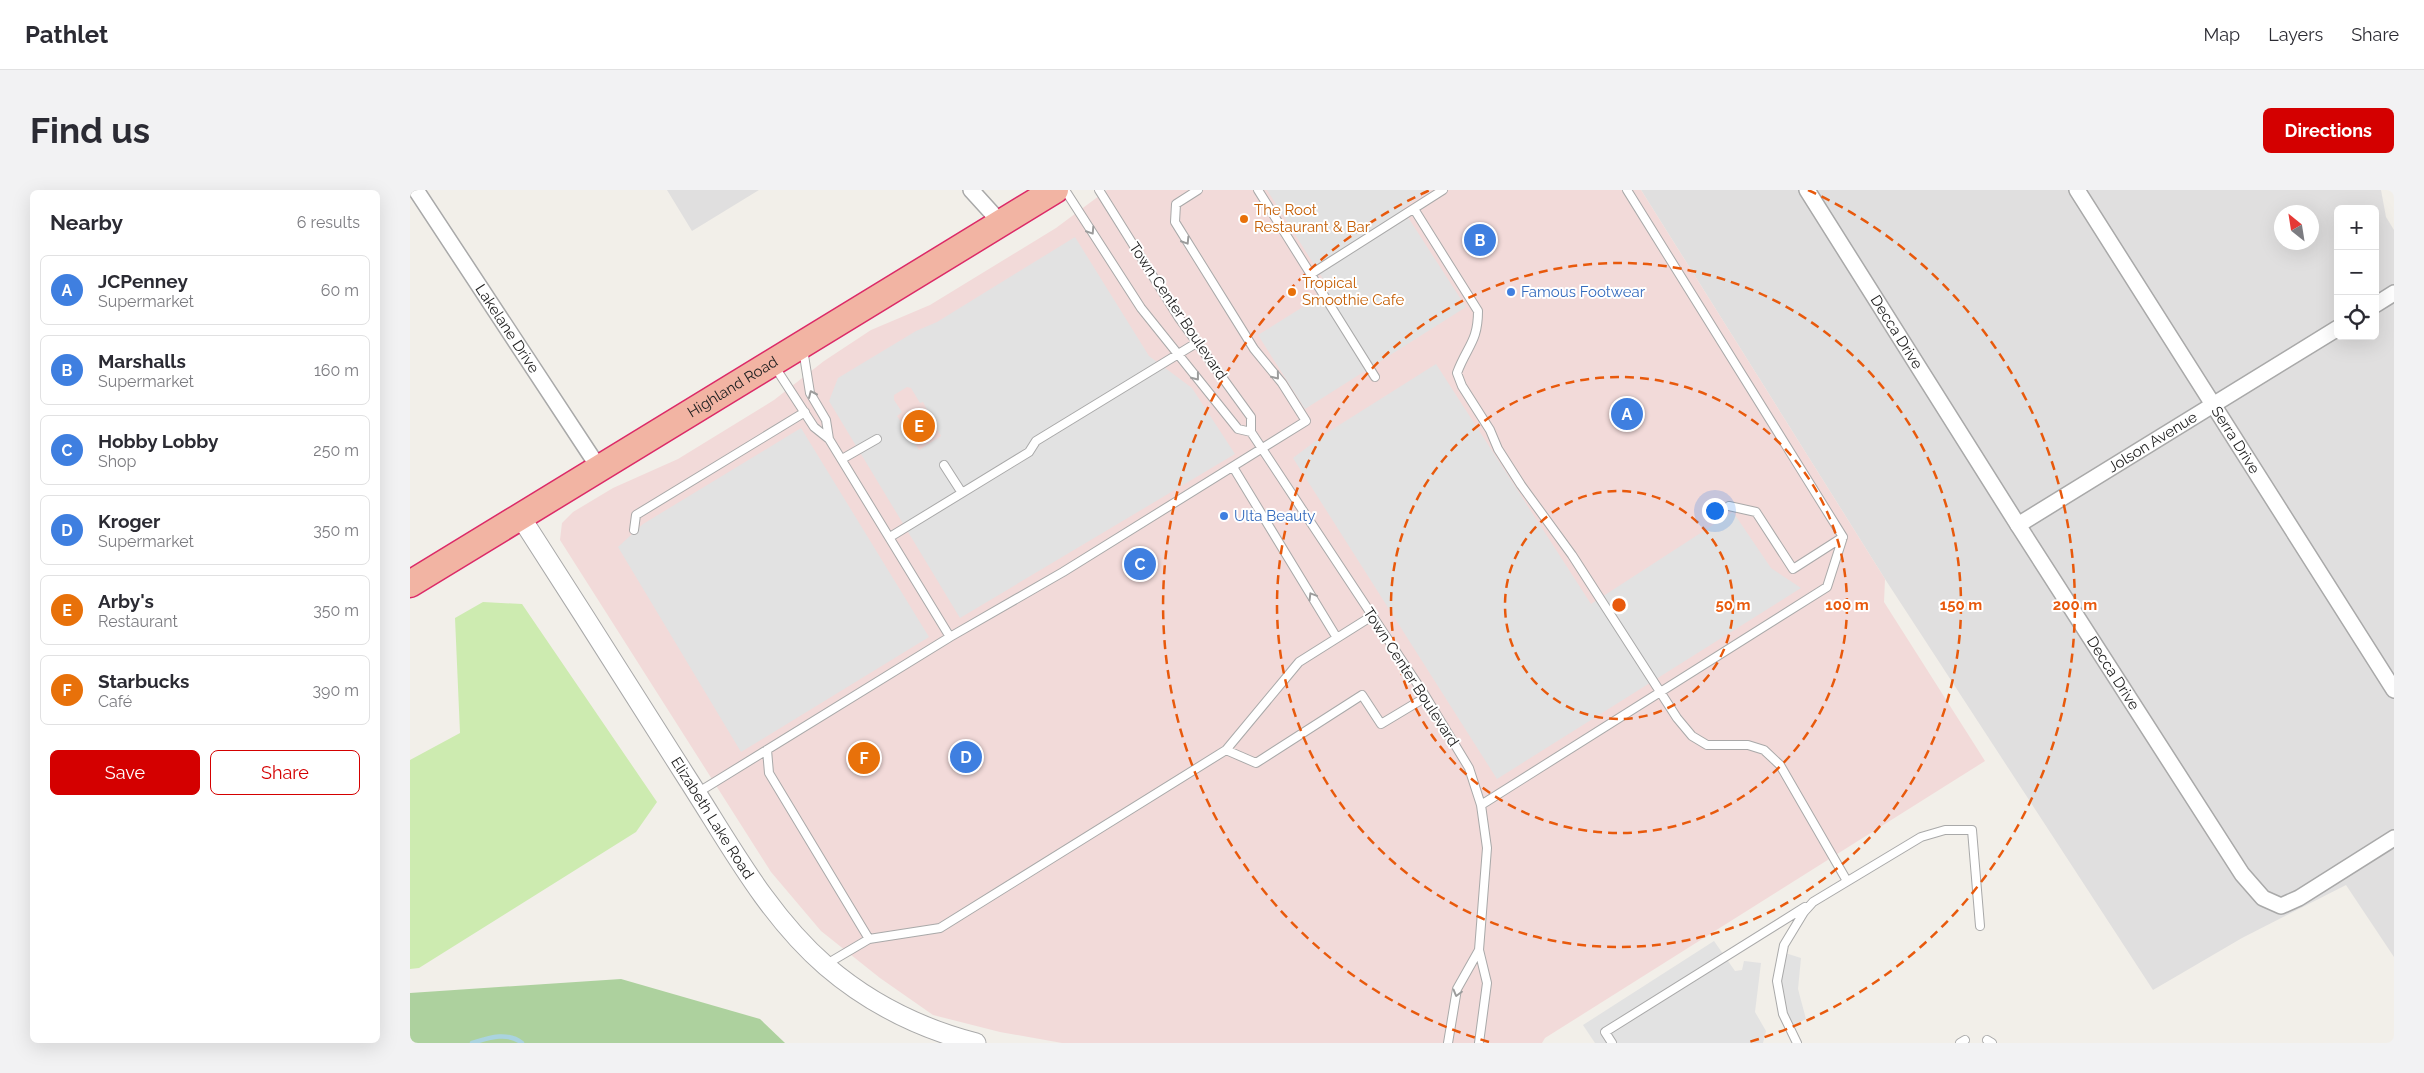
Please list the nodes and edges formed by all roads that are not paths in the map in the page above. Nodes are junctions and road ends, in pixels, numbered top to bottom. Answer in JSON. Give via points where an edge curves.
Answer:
{"nodes":[{"id":1,"x":416,"y":190,"type":"edge"},
{"id":2,"x":971,"y":190,"type":"edge"},
{"id":3,"x":1055,"y":190,"type":"edge"},
{"id":4,"x":1065,"y":190,"type":"edge"},
{"id":5,"x":1099,"y":190,"type":"edge"},
{"id":6,"x":1198,"y":190,"type":"edge"},
{"id":7,"x":1258,"y":190,"type":"edge"},
{"id":8,"x":1443,"y":190,"type":"edge"},
{"id":9,"x":1627,"y":190,"type":"edge"},
{"id":10,"x":1807,"y":190,"type":"edge"},
{"id":11,"x":2077,"y":190,"type":"edge"},
{"id":12,"x":1414,"y":209,"type":"junction"},
{"id":13,"x":1001,"y":223,"type":"junction"},
{"id":14,"x":1311,"y":274,"type":"junction"},
{"id":15,"x":2394,"y":293,"type":"edge"},
{"id":16,"x":2379,"y":302,"type":"edge"},
{"id":17,"x":2334,"y":330,"type":"edge"},
{"id":18,"x":1198,"y":342,"type":"junction"},
{"id":19,"x":803,"y":344,"type":"junction"},
{"id":20,"x":1178,"y":354,"type":"junction"},
{"id":21,"x":772,"y":362,"type":"junction"},
{"id":22,"x":1376,"y":377,"type":"dead end"},
{"id":23,"x":2213,"y":404,"type":"junction"},
{"id":24,"x":805,"y":412,"type":"junction"},
{"id":25,"x":1251,"y":432,"type":"junction"},
{"id":26,"x":829,"y":439,"type":"junction"},
{"id":27,"x":877,"y":439,"type":"dead end"},
{"id":28,"x":1264,"y":449,"type":"junction"},
{"id":29,"x":842,"y":459,"type":"junction"},
{"id":30,"x":944,"y":465,"type":"dead end"},
{"id":31,"x":1233,"y":467,"type":"junction"},
{"id":32,"x":599,"y":468,"type":"junction"},
{"id":33,"x":962,"y":493,"type":"junction"},
{"id":34,"x":1729,"y":506,"type":"dead end"},
{"id":35,"x":520,"y":516,"type":"junction"},
{"id":36,"x":2018,"y":524,"type":"junction"},
{"id":37,"x":634,"y":530,"type":"dead end"},
{"id":38,"x":1843,"y":537,"type":"junction"},
{"id":39,"x":890,"y":538,"type":"junction"},
{"id":40,"x":410,"y":584,"type":"edge"},
{"id":41,"x":1372,"y":616,"type":"junction"},
{"id":42,"x":950,"y":637,"type":"junction"},
{"id":43,"x":1337,"y":638,"type":"junction"},
{"id":44,"x":2394,"y":690,"type":"edge"},
{"id":45,"x":1659,"y":693,"type":"junction"},
{"id":46,"x":1426,"y":697,"type":"junction"},
{"id":47,"x":767,"y":750,"type":"junction"},
{"id":48,"x":1226,"y":750,"type":"junction"},
{"id":49,"x":697,"y":793,"type":"junction"},
{"id":50,"x":1481,"y":805,"type":"junction"},
{"id":51,"x":2394,"y":838,"type":"edge"},
{"id":52,"x":1847,"y":881,"type":"junction"},
{"id":53,"x":1814,"y":902,"type":"junction"},
{"id":54,"x":1980,"y":926,"type":"dead end"},
{"id":55,"x":869,"y":939,"type":"junction"},
{"id":56,"x":1479,"y":950,"type":"junction"},
{"id":57,"x":825,"y":965,"type":"junction"},
{"id":58,"x":976,"y":1043,"type":"edge"},
{"id":59,"x":1448,"y":1043,"type":"edge"},
{"id":60,"x":1479,"y":1043,"type":"edge"},
{"id":61,"x":1612,"y":1043,"type":"edge"},
{"id":62,"x":1797,"y":1043,"type":"edge"}],
"edges":[{"from":1,"to":32,"type":"street","name":"Lakelane Drive"},
{"from":2,"to":13,"type":"street"},
{"from":3,"to":13,"type":"highway","name":"Highland Road"},
{"from":4,"to":20,"type":"lane","name":"Town Center Boulevard","one_way":true,"via":[[1141,308]]},
{"from":5,"to":18,"type":"lane","name":"Town Center Boulevard","via":[[1179,318]]},
{"from":6,"to":28,"type":"lane","one_way":true,"via":[[1176,204],[1175,222],[1254,349],[1282,383],[1306,421]]},
{"from":7,"to":14,"type":"lane"},
{"from":8,"to":12,"type":"lane"},
{"from":9,"to":38,"type":"lane"},
{"from":10,"to":36,"type":"street","name":"Decca Drive"},
{"from":11,"to":23,"type":"street","name":"Serra Drive"},
{"from":12,"to":14,"type":"lane"},
{"from":12,"to":45,"type":"lane","via":[[1478,311],[1474,343],[1462,359],[1457,373],[1462,386],[1521,486],[1572,555]]},
{"from":13,"to":19,"type":"highway","name":"Highland Road"},
{"from":14,"to":22,"type":"lane"},
{"from":15,"to":16,"type":"street"},
{"from":17,"to":23,"type":"street","name":"Jolson Avenue"},
{"from":18,"to":20,"type":"lane"},
{"from":18,"to":25,"type":"lane","name":"Town Center Boulevard","via":[[1251,417]]},
{"from":19,"to":21,"type":"highway","name":"Highland Road"},
{"from":26,"to":19,"type":"lane","one_way":true,"via":[[826,420],[810,394]]},
{"from":20,"to":25,"type":"lane","name":"Town Center Boulevard","one_way":true,"via":[[1238,429]]},
{"from":20,"to":33,"type":"lane","via":[[1036,441],[1028,452]]},
{"from":21,"to":24,"type":"lane"},
{"from":21,"to":32,"type":"highway","name":"Highland Road"},
{"from":23,"to":36,"type":"street","name":"Jolson Avenue"},
{"from":23,"to":44,"type":"street","name":"Serra Drive"},
{"from":24,"to":26,"type":"lane","via":[[814,427]]},
{"from":24,"to":37,"type":"lane","via":[[636,515]]},
{"from":25,"to":28,"type":"lane","name":"Town Center Boulevard"},
{"from":26,"to":29,"type":"lane"},
{"from":27,"to":29,"type":"lane"},
{"from":28,"to":31,"type":"lane"},
{"from":28,"to":41,"type":"lane","name":"Town Center Boulevard"},
{"from":29,"to":39,"type":"lane"},
{"from":30,"to":33,"type":"lane"},
{"from":31,"to":42,"type":"lane"},
{"from":43,"to":31,"type":"lane","one_way":true},
{"from":32,"to":35,"type":"highway","name":"Highland Road"},
{"from":33,"to":39,"type":"lane"},
{"from":34,"to":38,"type":"lane","via":[[1756,512],[1793,568]]},
{"from":35,"to":40,"type":"highway","name":"Highland Road"},
{"from":35,"to":49,"type":"street","name":"Elizabeth Lake Road"},
{"from":36,"to":51,"type":"street","name":"Decca Drive","via":[[2242,874],[2263,898],[2281,906],[2299,898]]},
{"from":38,"to":45,"type":"lane","via":[[1827,587]]},
{"from":39,"to":42,"type":"lane"},
{"from":41,"to":43,"type":"lane"},
{"from":41,"to":46,"type":"lane","name":"Town Center Boulevard"},
{"from":42,"to":47,"type":"lane"},
{"from":43,"to":48,"type":"lane","via":[[1299,662]]},
{"from":45,"to":50,"type":"lane"},
{"from":45,"to":52,"type":"lane","via":[[1692,736],[1700,741],[1707,745],[1748,745],[1764,750],[1780,765]]},
{"from":46,"to":48,"type":"lane","via":[[1381,724],[1362,695],[1256,763]]},
{"from":46,"to":50,"type":"lane","name":"Town Center Boulevard","via":[[1469,768]]},
{"from":47,"to":49,"type":"lane"},
{"from":47,"to":55,"type":"lane","via":[[769,773]]},
{"from":48,"to":55,"type":"lane","via":[[940,928]]},
{"from":49,"to":57,"type":"street","name":"Elizabeth Lake Road","via":[[770,904]]},
{"from":50,"to":56,"type":"lane","name":"Town Center Boulevard","via":[[1487,848]]},
{"from":52,"to":53,"type":"lane"},
{"from":52,"to":54,"type":"lane","via":[[1921,836],[1945,830],[1972,830]]},
{"from":53,"to":61,"type":"lane","via":[[1605,1032]]},
{"from":53,"to":62,"type":"lane","via":[[1786,938],[1778,973],[1781,1006]]},
{"from":55,"to":57,"type":"lane"},
{"from":56,"to":59,"type":"lane","name":"Town Center Boulevard","one_way":true,"via":[[1457,989]]},
{"from":56,"to":60,"type":"lane","name":"Town Center Boulevard","via":[[1487,983]]},
{"from":57,"to":58,"type":"street","name":"Elizabeth Lake Road","via":[[890,1010],[935,1030]]}]}
